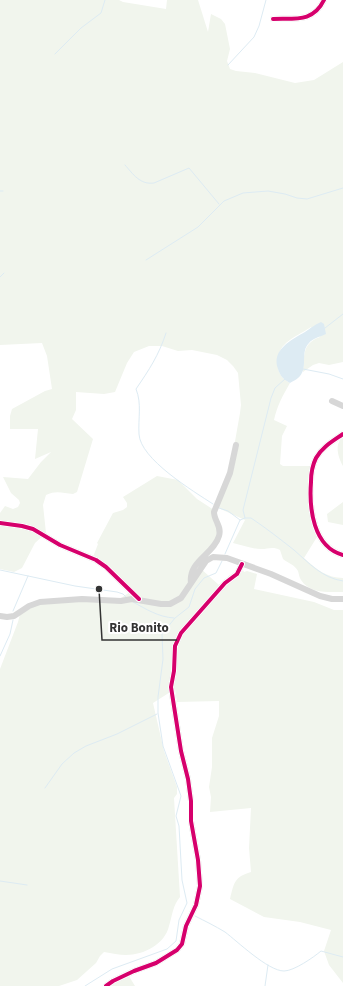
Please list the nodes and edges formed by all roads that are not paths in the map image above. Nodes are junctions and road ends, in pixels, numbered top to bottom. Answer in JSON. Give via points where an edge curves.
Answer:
{"nodes":[{"id":1,"x":324,"y":0,"type":"edge"},
{"id":2,"x":273,"y":19,"type":"dead end"},
{"id":3,"x":332,"y":401,"type":"dead end"},
{"id":4,"x":343,"y":406,"type":"edge"},
{"id":5,"x":343,"y":434,"type":"edge"},
{"id":6,"x":236,"y":445,"type":"dead end"},
{"id":7,"x":0,"y":523,"type":"edge"},
{"id":8,"x":343,"y":555,"type":"edge"},
{"id":9,"x":242,"y":564,"type":"junction"},
{"id":10,"x":191,"y":583,"type":"junction"},
{"id":11,"x":139,"y":599,"type":"junction"},
{"id":12,"x":343,"y":599,"type":"edge"},
{"id":13,"x":0,"y":616,"type":"edge"},
{"id":14,"x":106,"y":986,"type":"edge"}],
"edges":[{"from":1,"to":2,"type":"street","via":[[312,15],[303,18]]},
{"from":3,"to":4,"type":"street"},
{"from":5,"to":8,"type":"street","via":[[323,448],[316,458],[312,470],[310,496],[313,518],[319,535],[331,549]]},
{"from":6,"to":10,"type":"street","via":[[230,473],[214,512],[220,529],[219,535],[213,548],[195,565]]},
{"from":7,"to":11,"type":"street","via":[[33,529],[60,545],[96,560]]},
{"from":9,"to":10,"type":"street","via":[[227,558],[213,557],[206,561]]},
{"from":9,"to":12,"type":"street","via":[[320,596]]},
{"from":9,"to":14,"type":"street","via":[[237,574],[181,632],[175,646],[171,687],[188,779],[198,860],[200,886],[196,905],[178,950]]},
{"from":10,"to":11,"type":"street","via":[[181,598],[170,604]]},
{"from":11,"to":13,"type":"street","via":[[40,602],[14,616]]}]}
